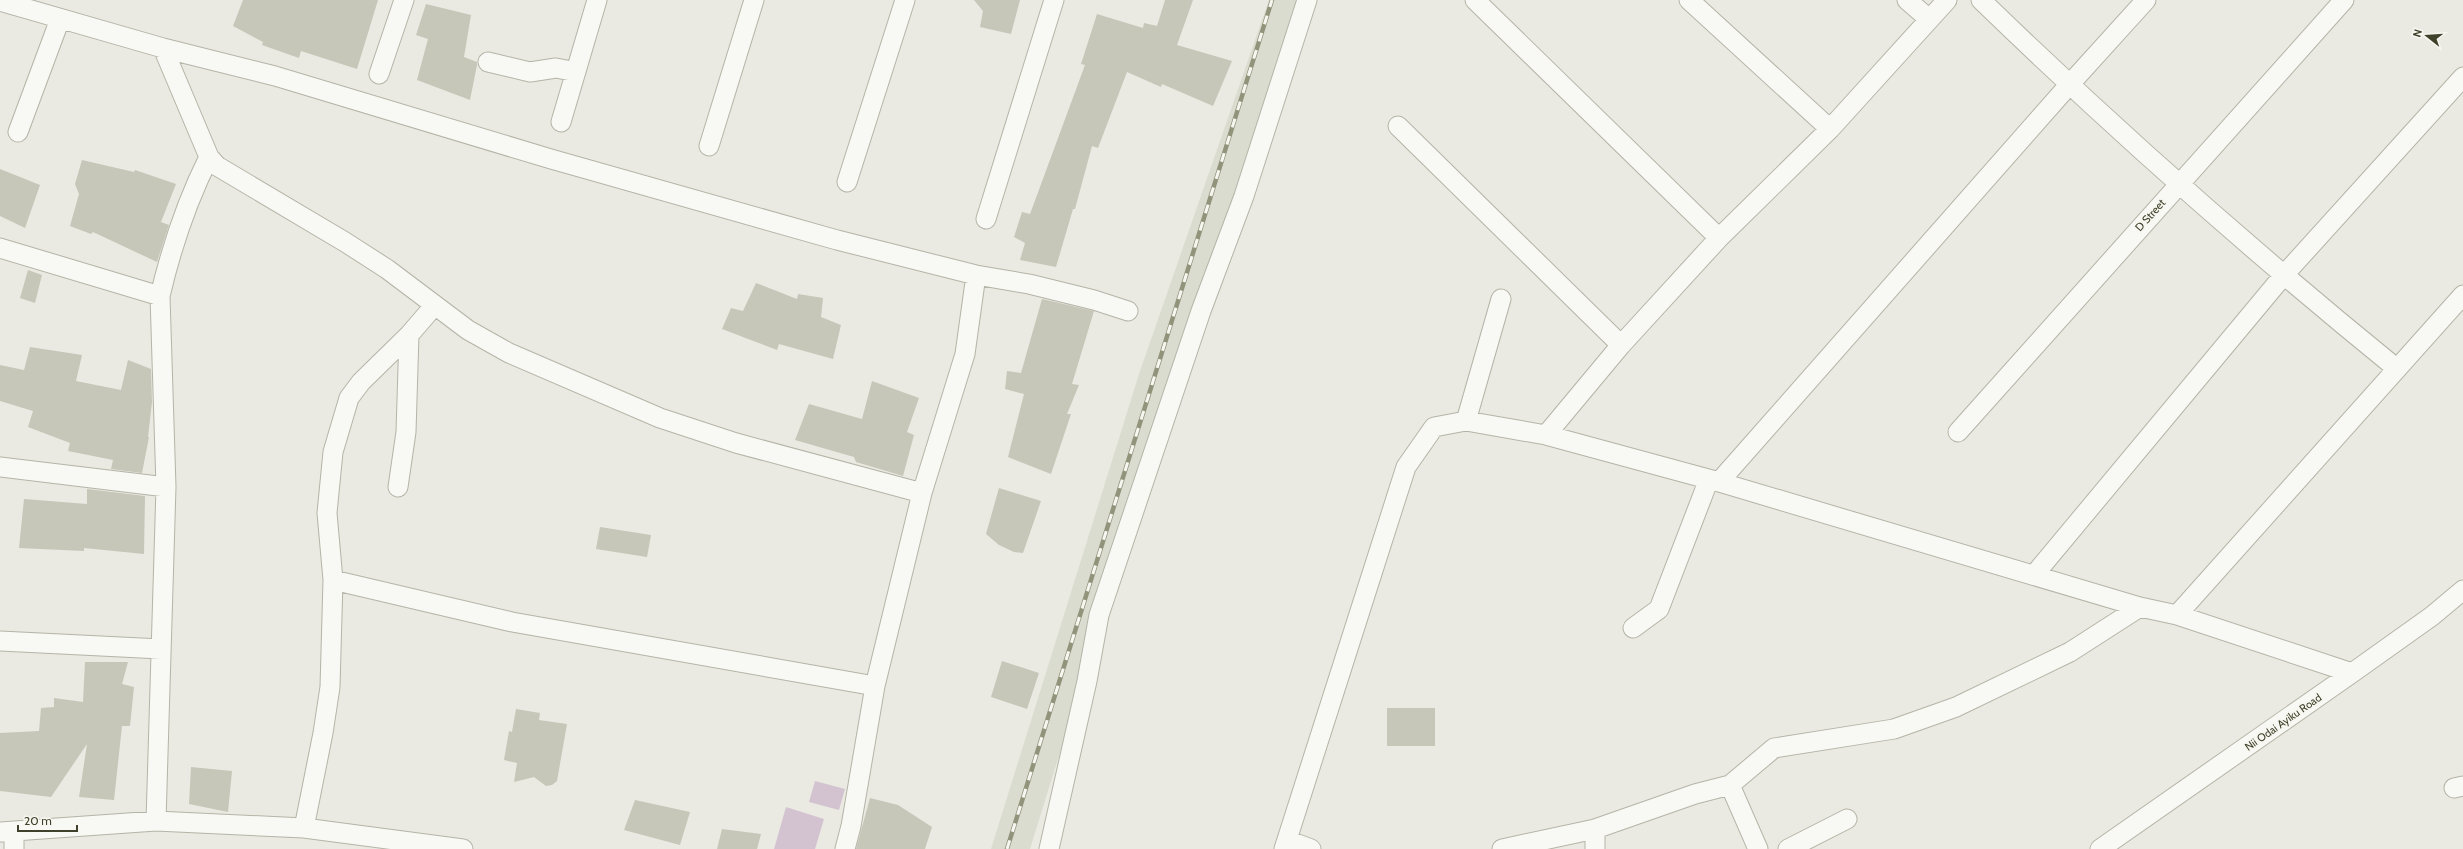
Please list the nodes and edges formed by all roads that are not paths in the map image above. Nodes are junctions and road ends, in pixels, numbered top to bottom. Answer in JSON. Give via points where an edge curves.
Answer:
{"nodes":[{"id":1,"x":404,"y":0,"type":"edge"},
{"id":2,"x":597,"y":0,"type":"edge"},
{"id":3,"x":754,"y":0,"type":"edge"},
{"id":4,"x":904,"y":0,"type":"edge"},
{"id":5,"x":1054,"y":0,"type":"edge"},
{"id":6,"x":1307,"y":0,"type":"edge"},
{"id":7,"x":1475,"y":0,"type":"edge"},
{"id":8,"x":1689,"y":0,"type":"edge"},
{"id":9,"x":1907,"y":0,"type":"edge"},
{"id":10,"x":1947,"y":0,"type":"edge"},
{"id":11,"x":1981,"y":0,"type":"edge"},
{"id":12,"x":2146,"y":0,"type":"edge"},
{"id":13,"x":2344,"y":0,"type":"edge"},
{"id":14,"x":0,"y":1,"type":"edge"},
{"id":15,"x":60,"y":19,"type":"junction"},
{"id":16,"x":1928,"y":19,"type":"junction"},
{"id":17,"x":163,"y":48,"type":"junction"},
{"id":18,"x":488,"y":62,"type":"dead end"},
{"id":19,"x":576,"y":72,"type":"junction"},
{"id":20,"x":379,"y":74,"type":"dead end"},
{"id":21,"x":2463,"y":77,"type":"edge"},
{"id":22,"x":2069,"y":85,"type":"junction"},
{"id":23,"x":561,"y":122,"type":"dead end"},
{"id":24,"x":1398,"y":126,"type":"dead end"},
{"id":25,"x":1830,"y":129,"type":"junction"},
{"id":26,"x":18,"y":132,"type":"dead end"},
{"id":27,"x":710,"y":146,"type":"dead end"},
{"id":28,"x":209,"y":157,"type":"junction"},
{"id":29,"x":847,"y":182,"type":"dead end"},
{"id":30,"x":2178,"y":184,"type":"junction"},
{"id":31,"x":986,"y":220,"type":"dead end"},
{"id":32,"x":1719,"y":238,"type":"junction"},
{"id":33,"x":0,"y":248,"type":"edge"},
{"id":34,"x":976,"y":275,"type":"junction"},
{"id":35,"x":2283,"y":276,"type":"junction"},
{"id":36,"x":2463,"y":294,"type":"edge"},
{"id":37,"x":160,"y":296,"type":"junction"},
{"id":38,"x":1501,"y":299,"type":"dead end"},
{"id":39,"x":434,"y":306,"type":"junction"},
{"id":40,"x":1128,"y":311,"type":"dead end"},
{"id":41,"x":409,"y":335,"type":"junction"},
{"id":42,"x":1621,"y":345,"type":"junction"},
{"id":43,"x":2396,"y":368,"type":"junction"},
{"id":44,"x":1466,"y":421,"type":"junction"},
{"id":45,"x":1958,"y":432,"type":"dead end"},
{"id":46,"x":1546,"y":435,"type":"junction"},
{"id":47,"x":0,"y":467,"type":"edge"},
{"id":48,"x":1714,"y":481,"type":"junction"},
{"id":49,"x":166,"y":487,"type":"junction"},
{"id":50,"x":398,"y":488,"type":"dead end"},
{"id":51,"x":922,"y":493,"type":"junction"},
{"id":52,"x":2034,"y":575,"type":"junction"},
{"id":53,"x":333,"y":580,"type":"junction"},
{"id":54,"x":2463,"y":590,"type":"edge"},
{"id":55,"x":2140,"y":606,"type":"junction"},
{"id":56,"x":2177,"y":615,"type":"junction"},
{"id":57,"x":1633,"y":628,"type":"dead end"},
{"id":58,"x":0,"y":641,"type":"edge"},
{"id":59,"x":161,"y":649,"type":"junction"},
{"id":60,"x":2352,"y":673,"type":"junction"},
{"id":61,"x":875,"y":686,"type":"junction"},
{"id":62,"x":1730,"y":785,"type":"junction"},
{"id":63,"x":1847,"y":819,"type":"dead end"},
{"id":64,"x":156,"y":821,"type":"junction"},
{"id":65,"x":304,"y":828,"type":"junction"},
{"id":66,"x":1596,"y":829,"type":"junction"},
{"id":67,"x":10,"y":838,"type":"edge"},
{"id":68,"x":1285,"y":844,"type":"edge"},
{"id":69,"x":463,"y":849,"type":"edge"},
{"id":70,"x":845,"y":849,"type":"edge"},
{"id":71,"x":1049,"y":849,"type":"edge"},
{"id":72,"x":1311,"y":849,"type":"edge"},
{"id":73,"x":1502,"y":849,"type":"edge"},
{"id":74,"x":1595,"y":849,"type":"edge"},
{"id":75,"x":1758,"y":849,"type":"edge"},
{"id":76,"x":1788,"y":849,"type":"edge"},
{"id":77,"x":2100,"y":849,"type":"edge"}],
"edges":[{"from":1,"to":20,"type":"street"},
{"from":2,"to":19,"type":"street"},
{"from":3,"to":27,"type":"street"},
{"from":4,"to":29,"type":"street"},
{"from":5,"to":31,"type":"street"},
{"from":6,"to":71,"type":"street","via":[[1244,196],[1199,318],[1099,615],[1087,681]]},
{"from":7,"to":32,"type":"street"},
{"from":8,"to":25,"type":"street"},
{"from":9,"to":16,"type":"street"},
{"from":10,"to":16,"type":"street"},
{"from":11,"to":22,"type":"street"},
{"from":12,"to":22,"type":"street"},
{"from":13,"to":30,"type":"street","name":"D Street"},
{"from":14,"to":15,"type":"street"},
{"from":15,"to":17,"type":"street"},
{"from":15,"to":26,"type":"street"},
{"from":16,"to":25,"type":"street"},
{"from":17,"to":28,"type":"street"},
{"from":17,"to":34,"type":"street","via":[[275,76],[725,209]]},
{"from":18,"to":19,"type":"street","via":[[530,72],[556,68]]},
{"from":19,"to":23,"type":"street"},
{"from":21,"to":35,"type":"street"},
{"from":22,"to":30,"type":"street"},
{"from":22,"to":48,"type":"street"},
{"from":24,"to":42,"type":"street"},
{"from":25,"to":32,"type":"street"},
{"from":28,"to":37,"type":"street","via":[[186,211],[166,268]]},
{"from":28,"to":39,"type":"street","via":[[223,171],[387,269]]},
{"from":30,"to":35,"type":"street"},
{"from":30,"to":45,"type":"street","name":"D Street"},
{"from":32,"to":42,"type":"street"},
{"from":33,"to":37,"type":"street"},
{"from":34,"to":40,"type":"street","via":[[1029,284]]},
{"from":34,"to":51,"type":"street","via":[[965,354]]},
{"from":35,"to":43,"type":"street"},
{"from":35,"to":52,"type":"street"},
{"from":36,"to":43,"type":"street"},
{"from":37,"to":49,"type":"street"},
{"from":38,"to":44,"type":"street"},
{"from":39,"to":41,"type":"street"},
{"from":39,"to":51,"type":"street","via":[[468,330],[509,352],[660,418],[736,443]]},
{"from":41,"to":50,"type":"street","via":[[406,432]]},
{"from":41,"to":53,"type":"street","via":[[361,382],[349,398],[342,419],[333,452],[327,513]]},
{"from":42,"to":46,"type":"street"},
{"from":43,"to":56,"type":"street"},
{"from":44,"to":46,"type":"street"},
{"from":44,"to":68,"type":"street","via":[[1434,428],[1406,467]]},
{"from":46,"to":48,"type":"street"},
{"from":47,"to":49,"type":"street"},
{"from":48,"to":52,"type":"street"},
{"from":48,"to":57,"type":"street","via":[[1659,609]]},
{"from":49,"to":59,"type":"street"},
{"from":51,"to":61,"type":"street"},
{"from":52,"to":55,"type":"street"},
{"from":53,"to":61,"type":"street","via":[[512,622]]},
{"from":53,"to":65,"type":"street","via":[[328,706]]},
{"from":54,"to":60,"type":"street","name":"Nii Odai Ayiku Road","via":[[2432,616]]},
{"from":55,"to":56,"type":"street"},
{"from":55,"to":62,"type":"street","via":[[2070,652],[1956,706],[1894,729],[1774,748]]},
{"from":56,"to":60,"type":"street"},
{"from":58,"to":59,"type":"street"},
{"from":59,"to":64,"type":"street"},
{"from":60,"to":77,"type":"street","name":"Nii Odai Ayiku Road"},
{"from":61,"to":70,"type":"street"},
{"from":62,"to":66,"type":"street","via":[[1695,794]]},
{"from":62,"to":75,"type":"street"},
{"from":63,"to":76,"type":"street"},
{"from":64,"to":65,"type":"street"},
{"from":64,"to":67,"type":"street"},
{"from":65,"to":69,"type":"street"},
{"from":66,"to":73,"type":"street"},
{"from":66,"to":74,"type":"street"},
{"from":68,"to":72,"type":"street"}]}
